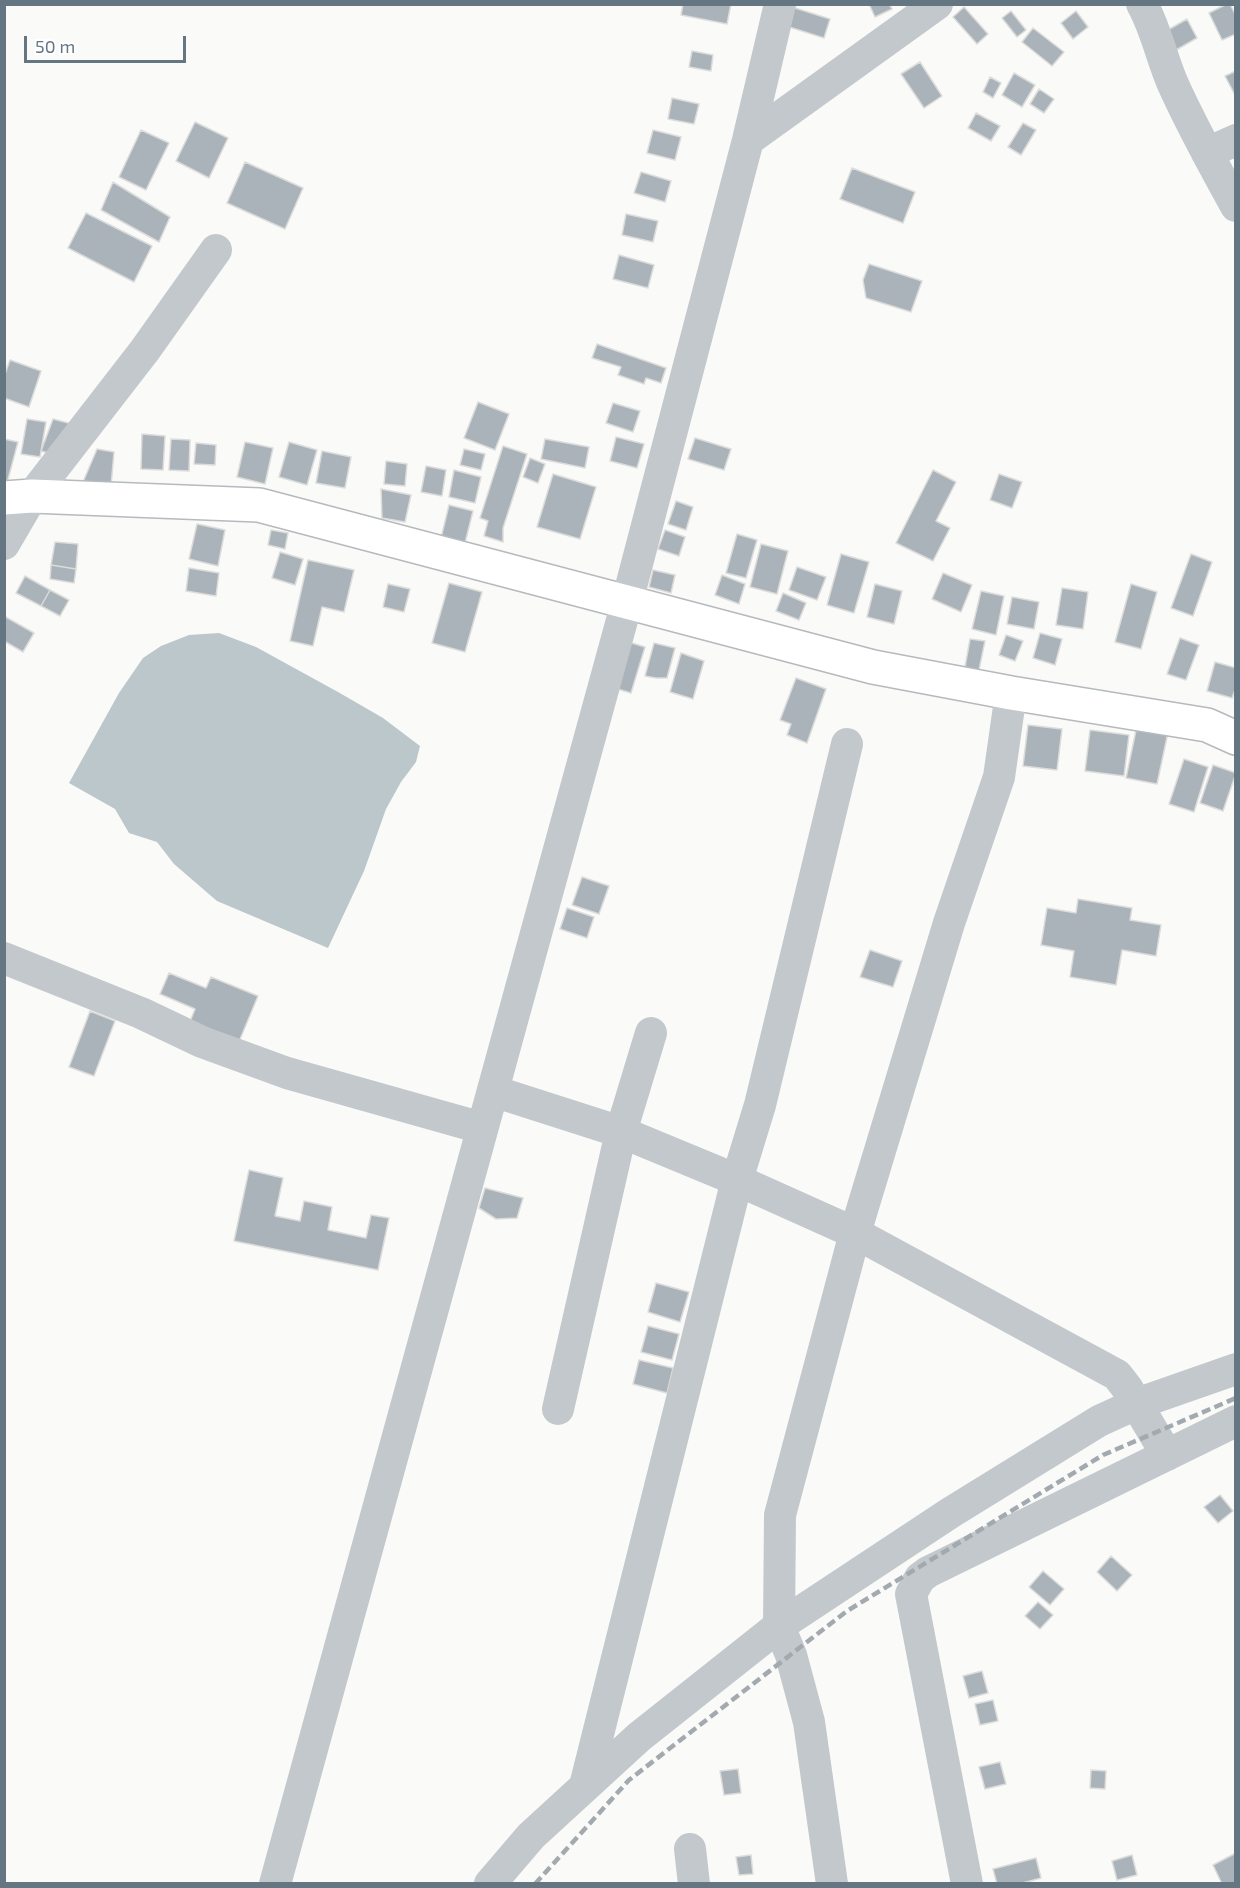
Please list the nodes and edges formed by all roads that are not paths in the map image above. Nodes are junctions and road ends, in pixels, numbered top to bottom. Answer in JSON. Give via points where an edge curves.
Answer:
{"nodes":[{"id":1,"x":780,"y":4,"type":"edge"},
{"id":2,"x":937,"y":4,"type":"edge"},
{"id":3,"x":1142,"y":4,"type":"edge"},
{"id":4,"x":748,"y":140,"type":"junction"},
{"id":5,"x":1236,"y":140,"type":"edge"},
{"id":6,"x":1207,"y":153,"type":"junction"},
{"id":7,"x":1236,"y":206,"type":"edge"},
{"id":8,"x":216,"y":250,"type":"dead end"},
{"id":9,"x":18,"y":497,"type":"edge"},
{"id":10,"x":4,"y":544,"type":"edge"},
{"id":11,"x":627,"y":602,"type":"junction"},
{"id":12,"x":1011,"y":693,"type":"junction"},
{"id":13,"x":1236,"y":738,"type":"edge"},
{"id":14,"x":848,"y":744,"type":"dead end"},
{"id":15,"x":4,"y":958,"type":"edge"},
{"id":16,"x":651,"y":1033,"type":"dead end"},
{"id":17,"x":493,"y":1091,"type":"junction"},
{"id":18,"x":482,"y":1128,"type":"junction"},
{"id":19,"x":621,"y":1132,"type":"junction"},
{"id":20,"x":736,"y":1180,"type":"junction"},
{"id":21,"x":855,"y":1233,"type":"junction"},
{"id":22,"x":1236,"y":1369,"type":"edge"},
{"id":23,"x":1136,"y":1404,"type":"junction"},
{"id":24,"x":558,"y":1409,"type":"dead end"},
{"id":25,"x":1236,"y":1422,"type":"edge"},
{"id":26,"x":1167,"y":1455,"type":"junction"},
{"id":27,"x":779,"y":1626,"type":"junction"},
{"id":28,"x":585,"y":1786,"type":"junction"},
{"id":29,"x":690,"y":1849,"type":"dead end"},
{"id":30,"x":275,"y":1884,"type":"edge"},
{"id":31,"x":490,"y":1884,"type":"edge"},
{"id":32,"x":694,"y":1884,"type":"edge"},
{"id":33,"x":832,"y":1884,"type":"edge"},
{"id":34,"x":967,"y":1884,"type":"edge"}],
"edges":[{"from":1,"to":4,"type":"street"},
{"from":2,"to":4,"type":"street"},
{"from":3,"to":6,"type":"street"},
{"from":4,"to":11,"type":"street"},
{"from":5,"to":6,"type":"street"},
{"from":6,"to":7,"type":"street"},
{"from":8,"to":9,"type":"street","via":[[145,350]]},
{"from":9,"to":10,"type":"street"},
{"from":9,"to":11,"type":"main road","via":[[259,505]]},
{"from":11,"to":12,"type":"main road","via":[[873,667]]},
{"from":11,"to":17,"type":"street"},
{"from":12,"to":13,"type":"main road","via":[[1207,725]]},
{"from":12,"to":21,"type":"street","via":[[999,777],[949,923]]},
{"from":14,"to":20,"type":"street","via":[[760,1105]]},
{"from":15,"to":18,"type":"street","via":[[223,1050]]},
{"from":16,"to":19,"type":"street"},
{"from":17,"to":18,"type":"street"},
{"from":17,"to":19,"type":"street"},
{"from":18,"to":30,"type":"street"},
{"from":19,"to":20,"type":"street"},
{"from":19,"to":24,"type":"street"},
{"from":20,"to":21,"type":"street"},
{"from":20,"to":28,"type":"street"},
{"from":21,"to":23,"type":"street","via":[[1117,1375]]},
{"from":21,"to":27,"type":"street","via":[[780,1515]]},
{"from":22,"to":23,"type":"street"},
{"from":23,"to":26,"type":"street"},
{"from":23,"to":27,"type":"street","via":[[1099,1421],[950,1513]]},
{"from":25,"to":26,"type":"street"},
{"from":26,"to":34,"type":"street","via":[[928,1572],[911,1594]]},
{"from":27,"to":28,"type":"street","via":[[639,1737]]},
{"from":27,"to":33,"type":"street","via":[[809,1722]]},
{"from":28,"to":31,"type":"street","via":[[531,1836]]},
{"from":29,"to":32,"type":"street"}]}
